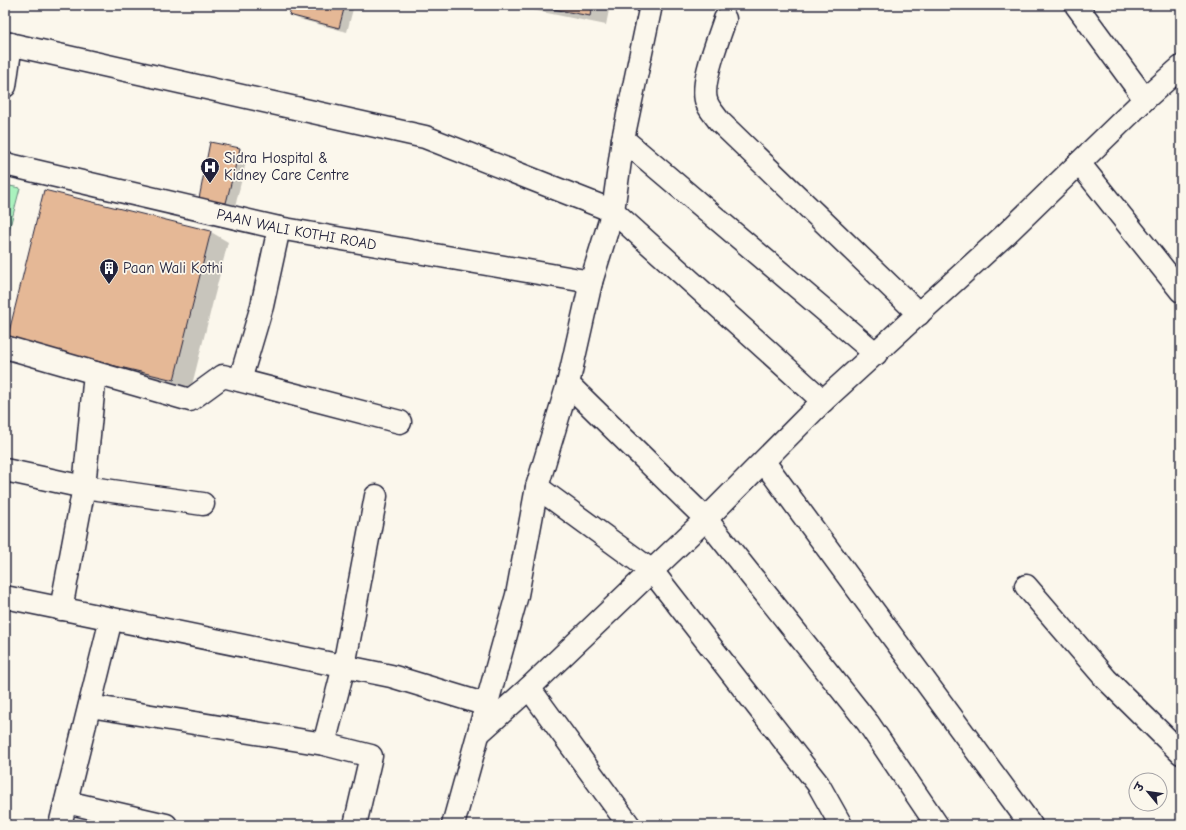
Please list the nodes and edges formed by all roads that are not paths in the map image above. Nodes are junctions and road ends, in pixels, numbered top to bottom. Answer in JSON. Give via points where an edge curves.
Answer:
{"nodes":[{"id":1,"x":651,"y":5,"type":"edge"},
{"id":2,"x":1076,"y":5,"type":"edge"},
{"id":3,"x":726,"y":19,"type":"dead end"},
{"id":4,"x":8,"y":44,"type":"edge"},
{"id":5,"x":1181,"y":67,"type":"edge"},
{"id":6,"x":5,"y":86,"type":"edge"},
{"id":7,"x":1145,"y":99,"type":"junction"},
{"id":8,"x":623,"y":139,"type":"junction"},
{"id":9,"x":1079,"y":163,"type":"junction"},
{"id":10,"x":5,"y":164,"type":"edge"},
{"id":11,"x":613,"y":211,"type":"junction"},
{"id":12,"x":279,"y":228,"type":"junction"},
{"id":13,"x":591,"y":282,"type":"junction"},
{"id":14,"x":1181,"y":291,"type":"edge"},
{"id":15,"x":920,"y":314,"type":"junction"},
{"id":16,"x":5,"y":347,"type":"edge"},
{"id":17,"x":876,"y":354,"type":"junction"},
{"id":18,"x":95,"y":373,"type":"junction"},
{"id":19,"x":240,"y":380,"type":"junction"},
{"id":20,"x":568,"y":384,"type":"junction"},
{"id":21,"x":823,"y":401,"type":"junction"},
{"id":22,"x":400,"y":422,"type":"dead end"},
{"id":23,"x":764,"y":462,"type":"junction"},
{"id":24,"x":5,"y":470,"type":"edge"},
{"id":25,"x":84,"y":487,"type":"junction"},
{"id":26,"x":537,"y":487,"type":"junction"},
{"id":27,"x":376,"y":496,"type":"dead end"},
{"id":28,"x":203,"y":504,"type":"dead end"},
{"id":29,"x":706,"y":519,"type":"junction"},
{"id":30,"x":652,"y":571,"type":"junction"},
{"id":31,"x":1026,"y":586,"type":"dead end"},
{"id":32,"x":5,"y":597,"type":"edge"},
{"id":33,"x":61,"y":609,"type":"junction"},
{"id":34,"x":111,"y":619,"type":"junction"},
{"id":35,"x":344,"y":666,"type":"junction"},
{"id":36,"x":529,"y":688,"type":"junction"},
{"id":37,"x":487,"y":705,"type":"junction"},
{"id":38,"x":90,"y":706,"type":"junction"},
{"id":39,"x":479,"y":733,"type":"junction"},
{"id":40,"x":324,"y":744,"type":"junction"},
{"id":41,"x":1181,"y":753,"type":"edge"},
{"id":42,"x":66,"y":802,"type":"junction"},
{"id":43,"x":60,"y":825,"type":"edge"},
{"id":44,"x":166,"y":825,"type":"edge"},
{"id":45,"x":355,"y":825,"type":"edge"},
{"id":46,"x":453,"y":825,"type":"edge"},
{"id":47,"x":629,"y":825,"type":"edge"},
{"id":48,"x":841,"y":825,"type":"edge"},
{"id":49,"x":937,"y":825,"type":"edge"},
{"id":50,"x":1031,"y":825,"type":"edge"}],
"edges":[{"from":1,"to":8,"type":"street"},
{"from":2,"to":7,"type":"street"},
{"from":3,"to":15,"type":"street","via":[[705,86],[706,102],[719,120]]},
{"from":4,"to":6,"type":"street"},
{"from":4,"to":11,"type":"street","via":[[425,137]]},
{"from":5,"to":7,"type":"street"},
{"from":7,"to":9,"type":"street"},
{"from":8,"to":11,"type":"street"},
{"from":8,"to":17,"type":"street"},
{"from":9,"to":14,"type":"street"},
{"from":9,"to":15,"type":"street"},
{"from":10,"to":12,"type":"street","name":"PAAN WALI KOTHI ROAD"},
{"from":11,"to":13,"type":"street"},
{"from":11,"to":21,"type":"street"},
{"from":12,"to":13,"type":"street","name":"PAAN WALI KOTHI ROAD"},
{"from":12,"to":19,"type":"street","via":[[262,306]]},
{"from":13,"to":20,"type":"street"},
{"from":15,"to":17,"type":"street"},
{"from":16,"to":18,"type":"street"},
{"from":17,"to":21,"type":"street"},
{"from":18,"to":19,"type":"street","via":[[190,400],[223,376]]},
{"from":18,"to":25,"type":"street"},
{"from":19,"to":22,"type":"street"},
{"from":20,"to":26,"type":"street"},
{"from":20,"to":29,"type":"street"},
{"from":21,"to":23,"type":"street"},
{"from":23,"to":29,"type":"street"},
{"from":23,"to":50,"type":"street"},
{"from":24,"to":25,"type":"street"},
{"from":25,"to":28,"type":"street"},
{"from":25,"to":33,"type":"street"},
{"from":26,"to":30,"type":"street"},
{"from":26,"to":37,"type":"street","via":[[517,595]]},
{"from":27,"to":35,"type":"street"},
{"from":29,"to":30,"type":"street"},
{"from":29,"to":49,"type":"street","via":[[868,722]]},
{"from":30,"to":36,"type":"street"},
{"from":30,"to":48,"type":"street","via":[[818,784]]},
{"from":31,"to":41,"type":"street","via":[[1106,679]]},
{"from":32,"to":33,"type":"street"},
{"from":33,"to":34,"type":"street"},
{"from":34,"to":35,"type":"street"},
{"from":34,"to":38,"type":"street"},
{"from":35,"to":37,"type":"street","via":[[391,676]]},
{"from":35,"to":40,"type":"street"},
{"from":36,"to":39,"type":"street"},
{"from":36,"to":47,"type":"street"},
{"from":37,"to":39,"type":"street"},
{"from":38,"to":40,"type":"street"},
{"from":38,"to":42,"type":"street"},
{"from":39,"to":46,"type":"street"},
{"from":40,"to":45,"type":"street","via":[[371,756]]},
{"from":42,"to":43,"type":"street"},
{"from":42,"to":44,"type":"street"}]}
